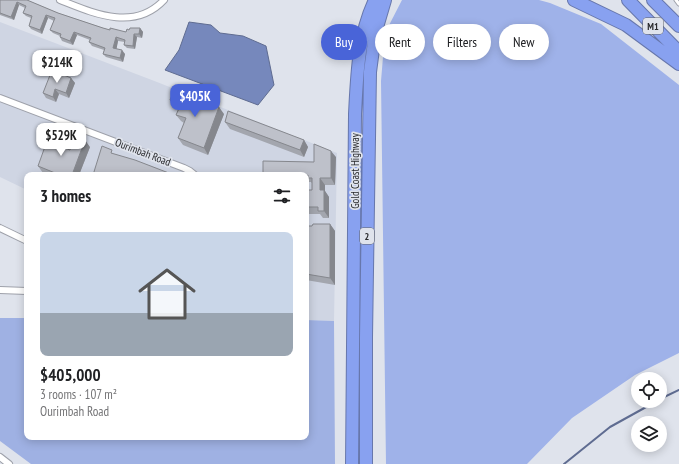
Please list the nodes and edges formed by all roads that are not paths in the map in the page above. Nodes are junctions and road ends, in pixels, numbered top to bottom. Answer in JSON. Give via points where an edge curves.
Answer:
{"nodes":[{"id":1,"x":60,"y":0,"type":"edge"},
{"id":2,"x":164,"y":0,"type":"edge"},
{"id":3,"x":385,"y":0,"type":"edge"},
{"id":4,"x":574,"y":0,"type":"edge"},
{"id":5,"x":628,"y":0,"type":"edge"},
{"id":6,"x":653,"y":0,"type":"edge"},
{"id":7,"x":676,"y":0,"type":"edge"},
{"id":8,"x":374,"y":1,"type":"edge"},
{"id":9,"x":679,"y":4,"type":"edge"},
{"id":10,"x":679,"y":26,"type":"edge"},
{"id":11,"x":679,"y":52,"type":"edge"},
{"id":12,"x":679,"y":64,"type":"edge"},
{"id":13,"x":0,"y":98,"type":"edge"},
{"id":14,"x":191,"y":172,"type":"edge"},
{"id":15,"x":0,"y":228,"type":"edge"},
{"id":16,"x":24,"y":240,"type":"edge"},
{"id":17,"x":0,"y":290,"type":"edge"},
{"id":18,"x":24,"y":291,"type":"edge"},
{"id":19,"x":0,"y":457,"type":"edge"},
{"id":20,"x":9,"y":464,"type":"edge"},
{"id":21,"x":352,"y":464,"type":"edge"},
{"id":22,"x":366,"y":464,"type":"edge"}],
"edges":[{"from":1,"to":2,"type":"street","via":[[115,18],[132,17],[146,12]]},
{"from":3,"to":22,"type":"highway","name":"Gold Coast Highway","number":"2","via":[[374,38],[370,72]]},
{"from":4,"to":12,"type":"highway","via":[[626,25]]},
{"from":5,"to":11,"type":"highway","number":"M1"},
{"from":6,"to":10,"type":"highway","number":"M1"},
{"from":7,"to":9,"type":"lane"},
{"from":8,"to":21,"type":"highway","name":"Gold Coast Highway","number":"2","via":[[360,50],[355,114]]},
{"from":13,"to":14,"type":"street","name":"Ourimbah Road"},
{"from":15,"to":16,"type":"street"},
{"from":17,"to":18,"type":"street"},
{"from":19,"to":20,"type":"street"}]}
